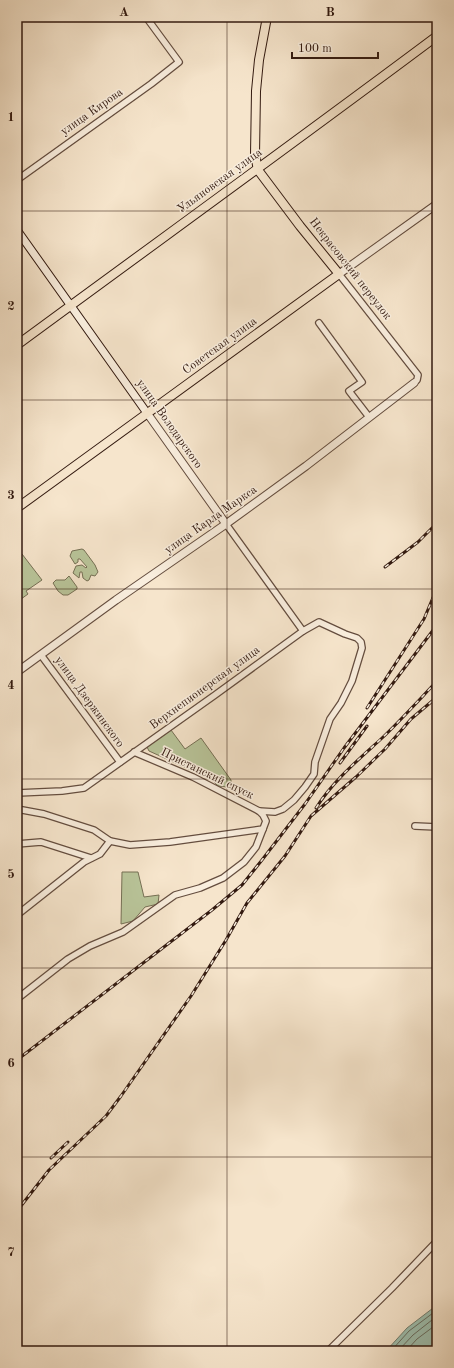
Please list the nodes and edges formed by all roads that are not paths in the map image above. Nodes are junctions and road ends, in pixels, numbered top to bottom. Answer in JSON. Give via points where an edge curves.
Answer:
{"nodes":[{"id":1,"x":146,"y":17,"type":"edge"},
{"id":2,"x":267,"y":17,"type":"edge"},
{"id":3,"x":437,"y":36,"type":"edge"},
{"id":4,"x":258,"y":170,"type":"junction"},
{"id":5,"x":17,"y":180,"type":"edge"},
{"id":6,"x":437,"y":204,"type":"edge"},
{"id":7,"x":17,"y":230,"type":"edge"},
{"id":8,"x":339,"y":274,"type":"junction"},
{"id":9,"x":70,"y":306,"type":"junction"},
{"id":10,"x":319,"y":323,"type":"dead end"},
{"id":11,"x":17,"y":345,"type":"edge"},
{"id":12,"x":414,"y":383,"type":"joint"},
{"id":13,"x":147,"y":413,"type":"junction"},
{"id":14,"x":369,"y":418,"type":"junction"},
{"id":15,"x":17,"y":508,"type":"edge"},
{"id":16,"x":226,"y":524,"type":"junction"},
{"id":17,"x":303,"y":631,"type":"junction"},
{"id":18,"x":41,"y":655,"type":"junction"},
{"id":19,"x":17,"y":672,"type":"edge"},
{"id":20,"x":134,"y":752,"type":"junction"},
{"id":21,"x":120,"y":762,"type":"junction"},
{"id":22,"x":17,"y":793,"type":"edge"},
{"id":23,"x":17,"y":809,"type":"edge"},
{"id":24,"x":259,"y":811,"type":"junction"},
{"id":25,"x":415,"y":826,"type":"dead end"},
{"id":26,"x":437,"y":827,"type":"edge"},
{"id":27,"x":263,"y":829,"type":"junction"},
{"id":28,"x":110,"y":841,"type":"junction"},
{"id":29,"x":17,"y":844,"type":"edge"},
{"id":30,"x":91,"y":858,"type":"junction"},
{"id":31,"x":17,"y":915,"type":"edge"},
{"id":32,"x":17,"y":999,"type":"edge"},
{"id":33,"x":437,"y":1241,"type":"edge"},
{"id":34,"x":328,"y":1351,"type":"edge"}],
"edges":[{"from":1,"to":5,"type":"street","name":"улица Кирова","via":[[179,62]]},
{"from":2,"to":4,"type":"main road","via":[[256,90],[255,155]]},
{"from":3,"to":4,"type":"main road","name":"Ульяновская улица"},
{"from":4,"to":8,"type":"main road","name":"Некрасовский переулок"},
{"from":4,"to":9,"type":"main road","name":"Ульяновская улица"},
{"from":6,"to":8,"type":"street","name":"Советская улица"},
{"from":7,"to":9,"type":"street","name":"улица Володарского"},
{"from":8,"to":12,"type":"street","name":"Некрасовский переулок","via":[[418,375]]},
{"from":8,"to":13,"type":"main road","name":"Советская улица"},
{"from":9,"to":11,"type":"main road","name":"Ульяновская улица"},
{"from":9,"to":13,"type":"street","name":"улица Володарского"},
{"from":10,"to":14,"type":"street","via":[[362,382],[349,392]]},
{"from":12,"to":14,"type":"street","name":"улица Карла Маркса"},
{"from":13,"to":15,"type":"main road","name":"Советская улица"},
{"from":13,"to":16,"type":"street","name":"улица Володарского"},
{"from":14,"to":16,"type":"street","name":"улица Карла Маркса"},
{"from":16,"to":17,"type":"street","name":"улица Володарского"},
{"from":16,"to":18,"type":"street","name":"улица Карла Маркса"},
{"from":17,"to":20,"type":"street","name":"Верхнепионерская улица"},
{"from":17,"to":24,"type":"street","name":"Верхнепионерская улица","via":[[318,622],[357,638],[362,648],[352,681],[330,719],[315,762],[314,774],[305,788],[283,809],[275,812]]},
{"from":18,"to":19,"type":"street","name":"улица Карла Маркса"},
{"from":18,"to":21,"type":"street","name":"улица Дзержинского"},
{"from":20,"to":21,"type":"street","name":"Верхнепионерская улица"},
{"from":20,"to":24,"type":"street","name":"Пристанский спуск","via":[[193,777]]},
{"from":21,"to":22,"type":"street","name":"Верхнепионерская улица","via":[[84,788],[62,792]]},
{"from":23,"to":28,"type":"street","via":[[44,814],[94,830]]},
{"from":24,"to":27,"type":"street","name":"Пристанский спуск","via":[[266,821]]},
{"from":25,"to":26,"type":"street"},
{"from":27,"to":28,"type":"street","via":[[170,842],[130,845]]},
{"from":27,"to":32,"type":"street","via":[[256,847],[244,862],[223,878],[175,895],[123,932],[68,959]]},
{"from":28,"to":30,"type":"street","via":[[100,854]]},
{"from":29,"to":30,"type":"street","via":[[41,842]]},
{"from":30,"to":31,"type":"street"},
{"from":33,"to":34,"type":"street"}]}
